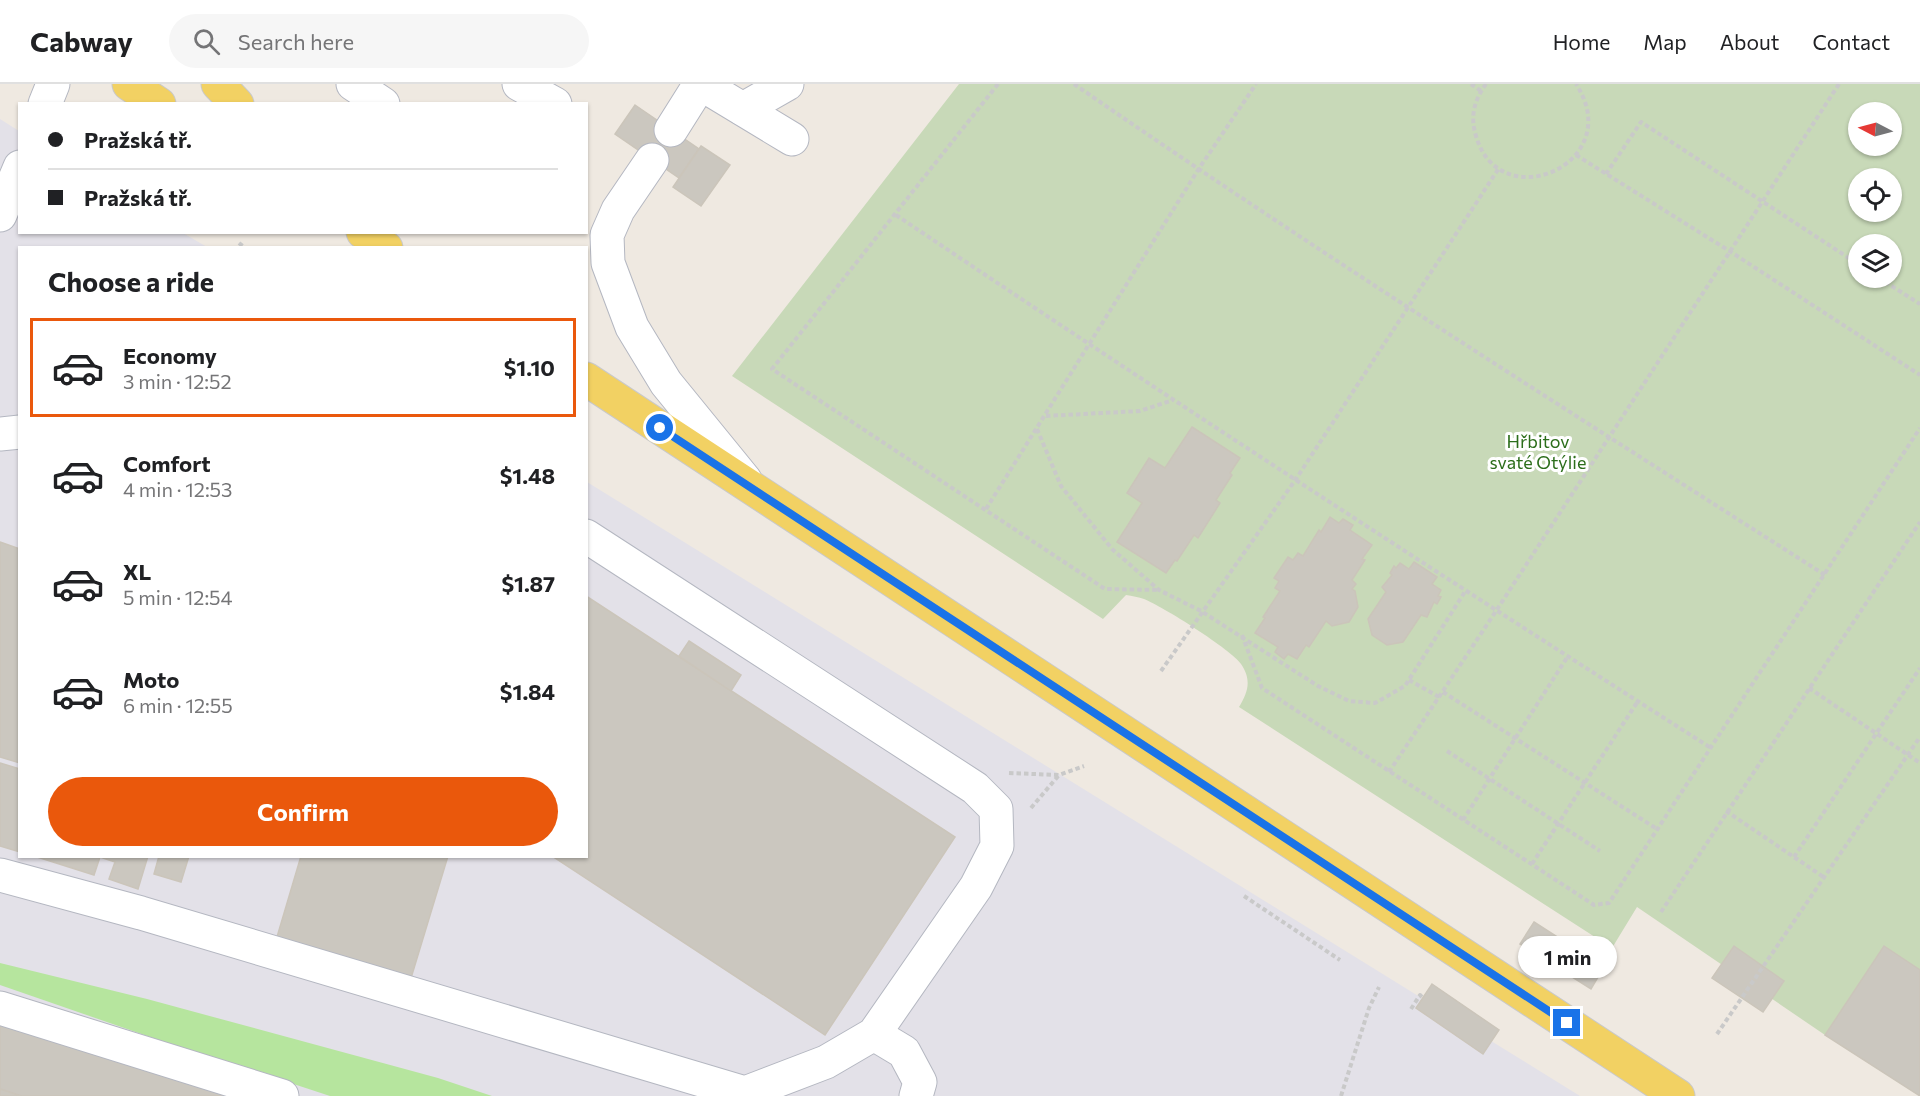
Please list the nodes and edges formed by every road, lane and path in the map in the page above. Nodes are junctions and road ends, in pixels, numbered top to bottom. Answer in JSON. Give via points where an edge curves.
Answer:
{"nodes":[{"id":1,"x":53,"y":84,"type":"edge"},
{"id":2,"x":129,"y":84,"type":"edge"},
{"id":3,"x":218,"y":84,"type":"edge"},
{"id":4,"x":353,"y":84,"type":"edge"},
{"id":5,"x":519,"y":84,"type":"edge"},
{"id":6,"x":701,"y":84,"type":"edge"},
{"id":7,"x":787,"y":84,"type":"edge"},
{"id":8,"x":998,"y":84,"type":"edge"},
{"id":9,"x":1074,"y":84,"type":"edge"},
{"id":10,"x":1256,"y":84,"type":"edge"},
{"id":11,"x":1471,"y":84,"type":"edge"},
{"id":12,"x":1486,"y":84,"type":"edge"},
{"id":13,"x":1576,"y":84,"type":"edge"},
{"id":14,"x":1839,"y":84,"type":"edge"},
{"id":15,"x":1481,"y":91,"type":"junction"},
{"id":16,"x":46,"y":102,"type":"edge"},
{"id":17,"x":156,"y":102,"type":"edge"},
{"id":18,"x":235,"y":102,"type":"edge"},
{"id":19,"x":380,"y":102,"type":"edge"},
{"id":20,"x":551,"y":102,"type":"edge"},
{"id":21,"x":743,"y":109,"type":"junction"},
{"id":22,"x":671,"y":130,"type":"dead end"},
{"id":23,"x":792,"y":139,"type":"dead end"},
{"id":24,"x":1576,"y":155,"type":"junction"},
{"id":25,"x":652,"y":160,"type":"dead end"},
{"id":26,"x":1499,"y":168,"type":"junction"},
{"id":27,"x":1198,"y":170,"type":"junction"},
{"id":28,"x":18,"y":171,"type":"edge"},
{"id":29,"x":1606,"y":174,"type":"junction"},
{"id":30,"x":1763,"y":201,"type":"junction"},
{"id":31,"x":0,"y":215,"type":"edge"},
{"id":32,"x":896,"y":215,"type":"junction"},
{"id":33,"x":366,"y":234,"type":"edge"},
{"id":34,"x":239,"y":243,"type":"dead end"},
{"id":35,"x":243,"y":246,"type":"edge"},
{"id":36,"x":383,"y":246,"type":"edge"},
{"id":37,"x":1731,"y":252,"type":"junction"},
{"id":38,"x":1848,"y":257,"type":"edge"},
{"id":39,"x":1895,"y":288,"type":"edge"},
{"id":40,"x":1920,"y":304,"type":"edge"},
{"id":41,"x":1408,"y":306,"type":"junction"},
{"id":42,"x":1090,"y":346,"type":"junction"},
{"id":43,"x":1920,"y":375,"type":"edge"},
{"id":44,"x":588,"y":380,"type":"edge"},
{"id":45,"x":1173,"y":400,"type":"junction"},
{"id":46,"x":1045,"y":416,"type":"junction"},
{"id":47,"x":1920,"y":428,"type":"edge"},
{"id":48,"x":1037,"y":429,"type":"junction"},
{"id":49,"x":18,"y":432,"type":"edge"},
{"id":50,"x":0,"y":434,"type":"edge"},
{"id":51,"x":1609,"y":438,"type":"junction"},
{"id":52,"x":1296,"y":479,"type":"junction"},
{"id":53,"x":752,"y":488,"type":"junction"},
{"id":54,"x":986,"y":509,"type":"junction"},
{"id":55,"x":1920,"y":522,"type":"edge"},
{"id":56,"x":588,"y":537,"type":"edge"},
{"id":57,"x":1824,"y":575,"type":"junction"},
{"id":58,"x":1159,"y":590,"type":"junction"},
{"id":59,"x":1466,"y":590,"type":"junction"},
{"id":60,"x":1201,"y":611,"type":"junction"},
{"id":61,"x":1497,"y":611,"type":"junction"},
{"id":62,"x":1242,"y":636,"type":"junction"},
{"id":63,"x":1568,"y":656,"type":"junction"},
{"id":64,"x":1920,"y":668,"type":"edge"},
{"id":65,"x":1161,"y":671,"type":"dead end"},
{"id":66,"x":1409,"y":680,"type":"junction"},
{"id":67,"x":1809,"y":688,"type":"junction"},
{"id":68,"x":1443,"y":692,"type":"junction"},
{"id":69,"x":1439,"y":697,"type":"junction"},
{"id":70,"x":1638,"y":701,"type":"junction"},
{"id":71,"x":1876,"y":734,"type":"junction"},
{"id":72,"x":1920,"y":737,"type":"edge"},
{"id":73,"x":1516,"y":738,"type":"junction"},
{"id":74,"x":1711,"y":748,"type":"junction"},
{"id":75,"x":1447,"y":751,"type":"dead end"},
{"id":76,"x":1908,"y":756,"type":"junction"},
{"id":77,"x":1920,"y":763,"type":"edge"},
{"id":78,"x":1084,"y":766,"type":"dead end"},
{"id":79,"x":1003,"y":772,"type":"dead end"},
{"id":80,"x":1389,"y":772,"type":"junction"},
{"id":81,"x":1490,"y":779,"type":"junction"},
{"id":82,"x":1585,"y":784,"type":"junction"},
{"id":83,"x":1726,"y":811,"type":"junction"},
{"id":84,"x":1463,"y":820,"type":"junction"},
{"id":85,"x":1558,"y":823,"type":"junction"},
{"id":86,"x":1657,"y":829,"type":"junction"},
{"id":87,"x":1600,"y":851,"type":"dead end"},
{"id":88,"x":1794,"y":857,"type":"junction"},
{"id":89,"x":1532,"y":864,"type":"junction"},
{"id":90,"x":0,"y":875,"type":"edge"},
{"id":91,"x":1825,"y":878,"type":"junction"},
{"id":92,"x":1244,"y":896,"type":"dead end"},
{"id":93,"x":1661,"y":912,"type":"dead end"},
{"id":94,"x":1340,"y":960,"type":"dead end"},
{"id":95,"x":1379,"y":987,"type":"dead end"},
{"id":96,"x":1423,"y":998,"type":"dead end"},
{"id":97,"x":0,"y":1008,"type":"edge"},
{"id":98,"x":1411,"y":1009,"type":"dead end"},
{"id":99,"x":874,"y":1034,"type":"junction"},
{"id":100,"x":1718,"y":1034,"type":"dead end"},
{"id":101,"x":750,"y":1094,"type":"edge"},
{"id":102,"x":282,"y":1096,"type":"edge"},
{"id":103,"x":916,"y":1096,"type":"edge"},
{"id":104,"x":1341,"y":1096,"type":"edge"},
{"id":105,"x":1678,"y":1096,"type":"edge"}],
"edges":[{"from":1,"to":16,"type":"street"},
{"from":2,"to":17,"type":"main road"},
{"from":3,"to":18,"type":"main road"},
{"from":4,"to":19,"type":"street"},
{"from":5,"to":20,"type":"street"},
{"from":6,"to":21,"type":"street"},
{"from":6,"to":22,"type":"street"},
{"from":7,"to":21,"type":"street"},
{"from":8,"to":32,"type":"path"},
{"from":9,"to":27,"type":"path"},
{"from":10,"to":27,"type":"path"},
{"from":11,"to":15,"type":"path"},
{"from":12,"to":15,"type":"path"},
{"from":13,"to":24,"type":"path","via":[[1586,103],[1588,124]]},
{"from":14,"to":30,"type":"path"},
{"from":15,"to":26,"type":"path","via":[[1474,110],[1474,131],[1481,150]]},
{"from":21,"to":23,"type":"street"},
{"from":24,"to":26,"type":"path","via":[[1560,170],[1545,176],[1524,177]]},
{"from":24,"to":29,"type":"path"},
{"from":25,"to":53,"type":"street","via":[[618,210],[607,235],[608,263],[632,327],[666,383]]},
{"from":26,"to":41,"type":"path"},
{"from":27,"to":41,"type":"path"},
{"from":27,"to":42,"type":"path"},
{"from":28,"to":31,"type":"street"},
{"from":29,"to":30,"type":"path","via":[[1641,122]]},
{"from":29,"to":37,"type":"path"},
{"from":30,"to":37,"type":"path"},
{"from":30,"to":38,"type":"path"},
{"from":32,"to":42,"type":"path"},
{"from":32,"to":54,"type":"path","via":[[772,369]]},
{"from":33,"to":36,"type":"main road"},
{"from":34,"to":35,"type":"path"},
{"from":37,"to":43,"type":"path"},
{"from":37,"to":51,"type":"path"},
{"from":39,"to":40,"type":"path"},
{"from":41,"to":51,"type":"path"},
{"from":41,"to":52,"type":"path"},
{"from":42,"to":45,"type":"path"},
{"from":42,"to":46,"type":"path"},
{"from":44,"to":53,"type":"main road"},
{"from":45,"to":46,"type":"path","via":[[1140,411]]},
{"from":45,"to":52,"type":"path"},
{"from":46,"to":48,"type":"path"},
{"from":47,"to":57,"type":"path"},
{"from":48,"to":54,"type":"path"},
{"from":48,"to":58,"type":"path","via":[[1061,486],[1112,549]]},
{"from":49,"to":50,"type":"street"},
{"from":51,"to":57,"type":"path"},
{"from":51,"to":61,"type":"path"},
{"from":52,"to":59,"type":"path"},
{"from":52,"to":60,"type":"path"},
{"from":53,"to":105,"type":"main road"},
{"from":54,"to":58,"type":"path","via":[[1105,589]]},
{"from":55,"to":67,"type":"path"},
{"from":56,"to":99,"type":"street","via":[[975,788],[996,809],[996,846],[976,887]]},
{"from":57,"to":74,"type":"path"},
{"from":58,"to":60,"type":"path"},
{"from":59,"to":61,"type":"path"},
{"from":59,"to":66,"type":"path"},
{"from":60,"to":62,"type":"path"},
{"from":60,"to":65,"type":"path"},
{"from":61,"to":63,"type":"path"},
{"from":61,"to":68,"type":"path"},
{"from":62,"to":66,"type":"path","via":[[1318,686],[1349,701],[1375,703]]},
{"from":62,"to":80,"type":"path","via":[[1262,688]]},
{"from":63,"to":70,"type":"path"},
{"from":63,"to":73,"type":"path"},
{"from":64,"to":71,"type":"path"},
{"from":66,"to":69,"type":"path"},
{"from":67,"to":71,"type":"path"},
{"from":67,"to":83,"type":"path"},
{"from":68,"to":69,"type":"path"},
{"from":68,"to":73,"type":"path"},
{"from":69,"to":80,"type":"path"},
{"from":70,"to":74,"type":"path"},
{"from":70,"to":82,"type":"path"},
{"from":71,"to":76,"type":"path"},
{"from":71,"to":88,"type":"path"},
{"from":72,"to":76,"type":"path"},
{"from":73,"to":81,"type":"path"},
{"from":73,"to":82,"type":"path"},
{"from":74,"to":86,"type":"path"},
{"from":75,"to":81,"type":"path"},
{"from":76,"to":77,"type":"path"},
{"from":76,"to":91,"type":"path"},
{"from":78,"to":79,"type":"path","via":[[1059,776]]},
{"from":80,"to":84,"type":"path"},
{"from":81,"to":84,"type":"path"},
{"from":81,"to":85,"type":"path"},
{"from":82,"to":85,"type":"path"},
{"from":82,"to":86,"type":"path"},
{"from":83,"to":88,"type":"path"},
{"from":83,"to":93,"type":"path"},
{"from":84,"to":89,"type":"path"},
{"from":85,"to":87,"type":"path"},
{"from":85,"to":89,"type":"path"},
{"from":86,"to":89,"type":"path","via":[[1609,903],[1594,905]]},
{"from":88,"to":91,"type":"path"},
{"from":90,"to":101,"type":"street","via":[[152,916]]},
{"from":91,"to":100,"type":"path"},
{"from":92,"to":94,"type":"path"},
{"from":95,"to":104,"type":"path"},
{"from":96,"to":98,"type":"path","via":[[1419,995]]},
{"from":97,"to":102,"type":"street"},
{"from":99,"to":101,"type":"street","via":[[826,1062]]},
{"from":99,"to":103,"type":"street","via":[[904,1052],[920,1082]]}]}
